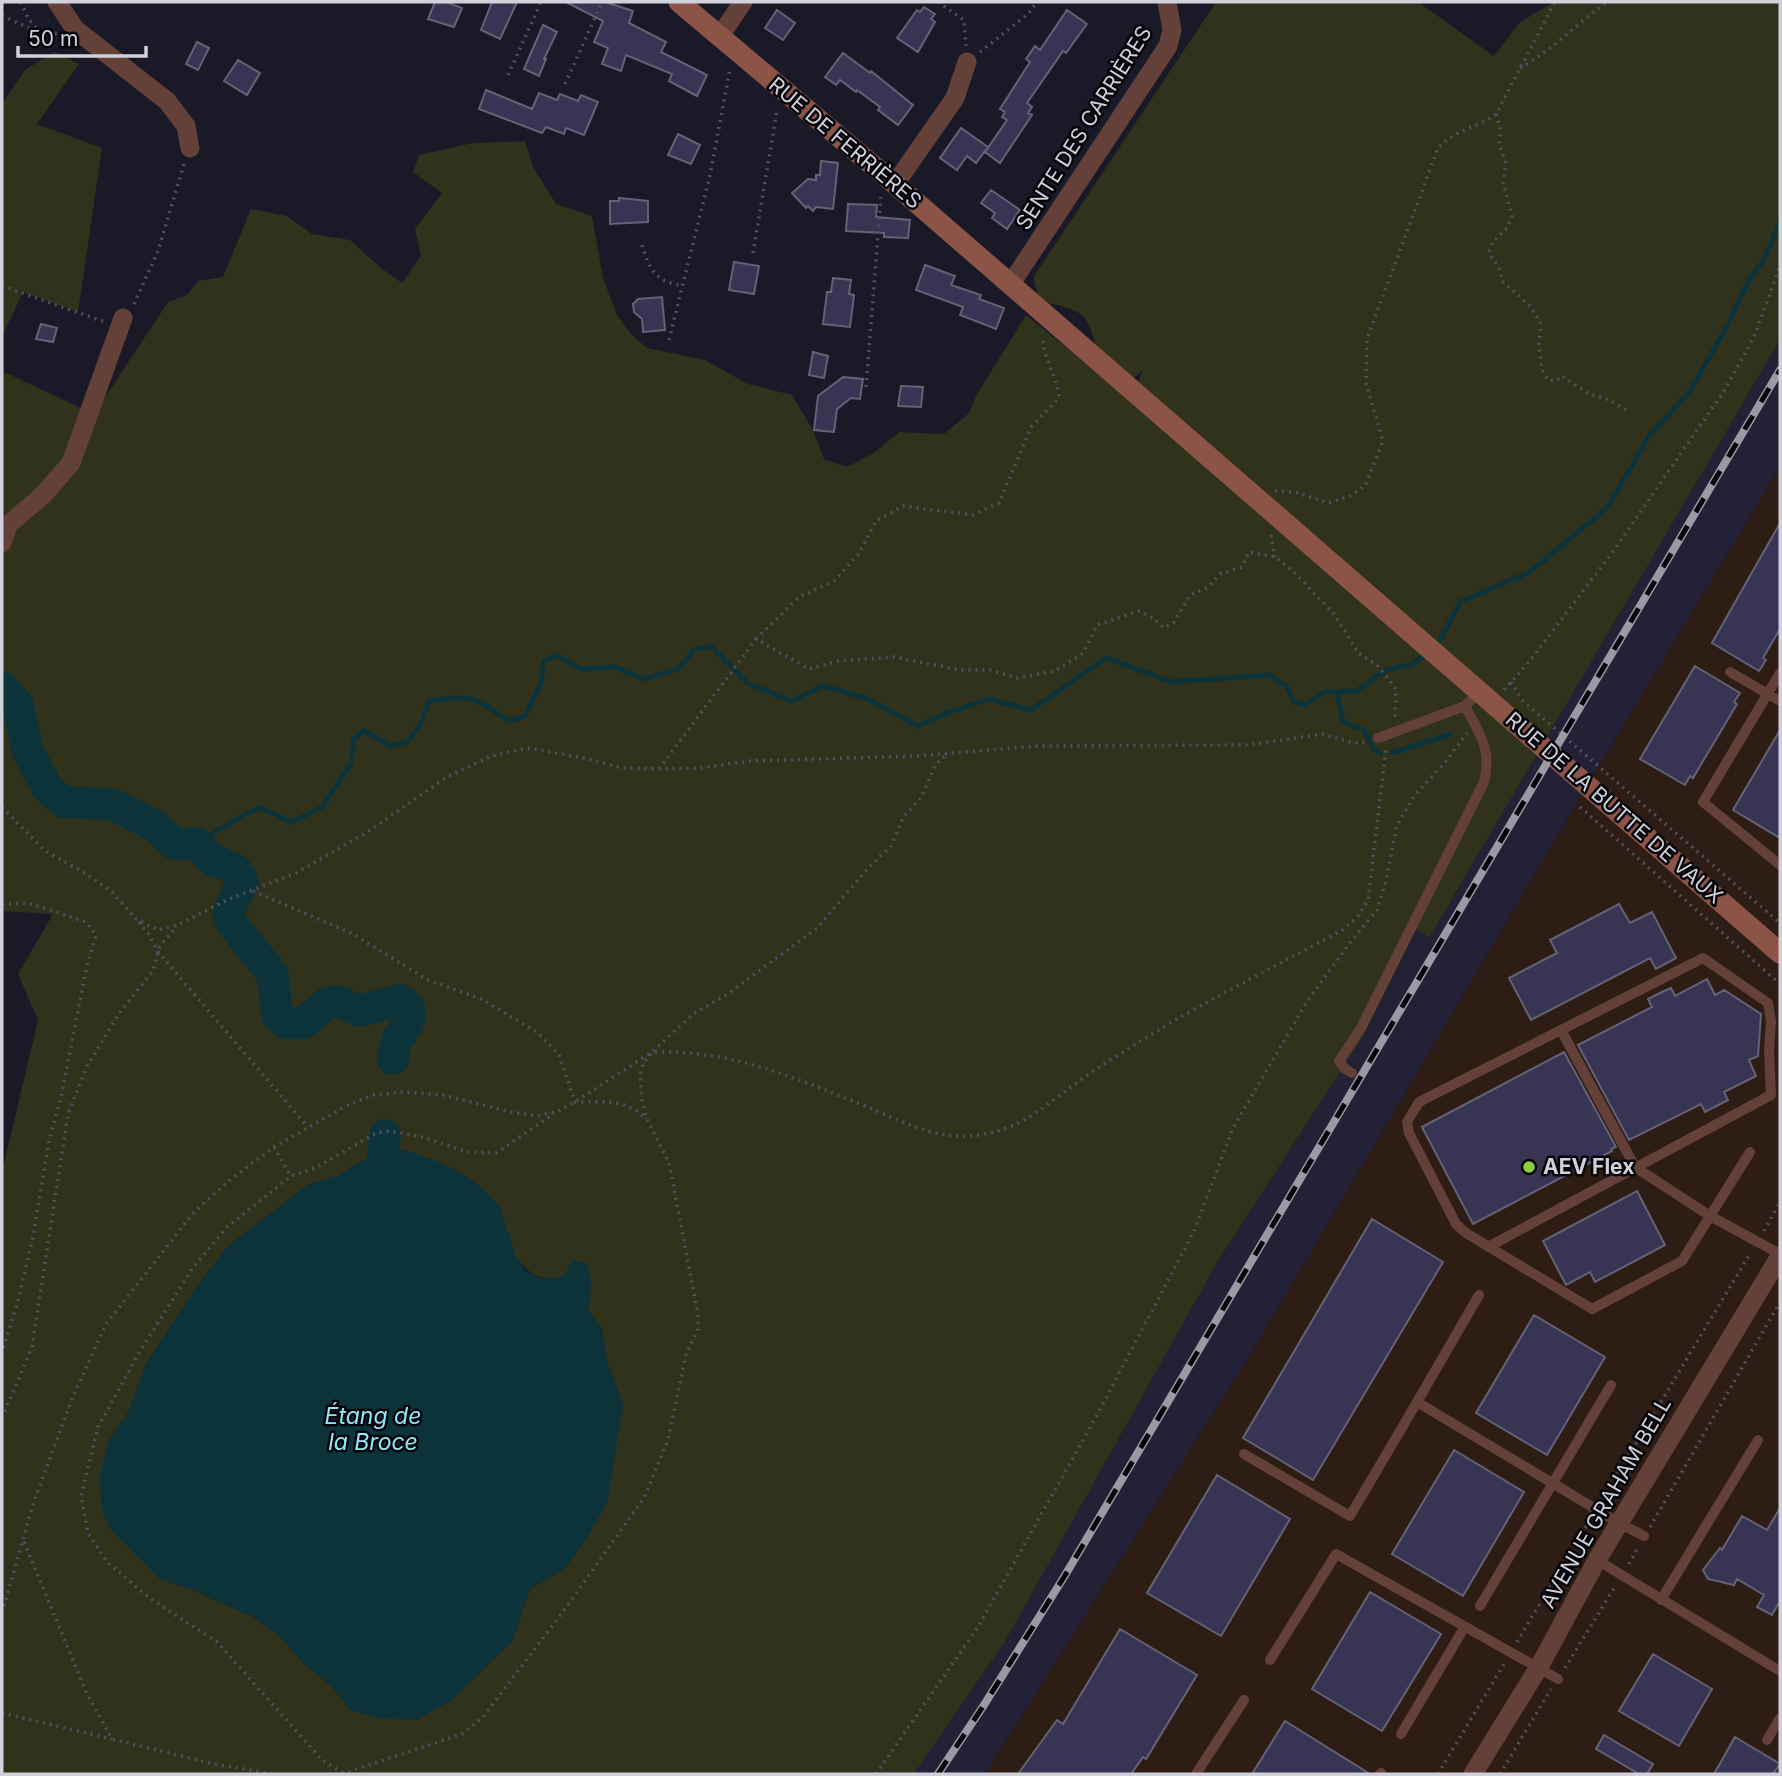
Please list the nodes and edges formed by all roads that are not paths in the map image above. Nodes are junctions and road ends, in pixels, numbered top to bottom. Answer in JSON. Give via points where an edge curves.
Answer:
{"nodes":[{"id":1,"x":57,"y":2,"type":"edge"},
{"id":2,"x":679,"y":2,"type":"edge"},
{"id":3,"x":744,"y":2,"type":"edge"},
{"id":4,"x":1167,"y":2,"type":"edge"},
{"id":5,"x":1182,"y":2,"type":"edge"},
{"id":6,"x":728,"y":43,"type":"junction"},
{"id":7,"x":967,"y":62,"type":"road end"},
{"id":8,"x":190,"y":148,"type":"road end"},
{"id":9,"x":889,"y":179,"type":"junction"},
{"id":10,"x":1010,"y":285,"type":"junction"},
{"id":11,"x":123,"y":318,"type":"road end"},
{"id":12,"x":1256,"y":497,"type":"joint"},
{"id":13,"x":2,"y":543,"type":"edge"},
{"id":14,"x":1730,"y":672,"type":"dead end"},
{"id":15,"x":1780,"y":673,"type":"edge"},
{"id":16,"x":1768,"y":694,"type":"junction"},
{"id":17,"x":1479,"y":700,"type":"junction"},
{"id":18,"x":1780,"y":701,"type":"edge"},
{"id":19,"x":1378,"y":737,"type":"dead end"},
{"id":20,"x":1780,"y":865,"type":"edge"},
{"id":21,"x":1780,"y":953,"type":"edge"},
{"id":22,"x":1561,"y":1030,"type":"junction"},
{"id":23,"x":1352,"y":1073,"type":"dead end"},
{"id":24,"x":1750,"y":1152,"type":"dead end"},
{"id":25,"x":1635,"y":1167,"type":"junction"},
{"id":26,"x":1710,"y":1216,"type":"junction"},
{"id":27,"x":1489,"y":1247,"type":"junction"},
{"id":28,"x":1780,"y":1255,"type":"edge"},
{"id":29,"x":1479,"y":1295,"type":"dead end"},
{"id":30,"x":1612,"y":1385,"type":"dead end"},
{"id":31,"x":1417,"y":1402,"type":"junction"},
{"id":32,"x":1758,"y":1440,"type":"dead end"},
{"id":33,"x":1244,"y":1454,"type":"dead end"},
{"id":34,"x":1552,"y":1484,"type":"junction"},
{"id":35,"x":1619,"y":1523,"type":"junction"},
{"id":36,"x":1644,"y":1536,"type":"dead end"},
{"id":37,"x":1597,"y":1560,"type":"junction"},
{"id":38,"x":1661,"y":1600,"type":"junction"},
{"id":39,"x":1480,"y":1606,"type":"dead end"},
{"id":40,"x":1464,"y":1628,"type":"junction"},
{"id":41,"x":1270,"y":1660,"type":"dead end"},
{"id":42,"x":1538,"y":1667,"type":"junction"},
{"id":43,"x":1780,"y":1671,"type":"edge"},
{"id":44,"x":1558,"y":1679,"type":"dead end"},
{"id":45,"x":1244,"y":1700,"type":"dead end"},
{"id":46,"x":1780,"y":1718,"type":"edge"},
{"id":47,"x":1401,"y":1734,"type":"dead end"},
{"id":48,"x":1767,"y":1740,"type":"dead end"},
{"id":49,"x":1196,"y":1774,"type":"edge"},
{"id":50,"x":1473,"y":1774,"type":"edge"}],
"edges":[{"from":1,"to":8,"type":"street","via":[[75,29],[167,101],[186,126]]},
{"from":2,"to":6,"type":"street","name":"RUE DE FERRIÈRES"},
{"from":3,"to":6,"type":"street"},
{"from":4,"to":5,"type":"street","name":"SENTE DES CARRIÈRES"},
{"from":4,"to":10,"type":"street","name":"SENTE DES CARRIÈRES","via":[[1172,30],[1168,46]]},
{"from":6,"to":9,"type":"street","name":"RUE DE FERRIÈRES"},
{"from":7,"to":9,"type":"street","via":[[955,98]]},
{"from":9,"to":10,"type":"street","name":"RUE DE FERRIÈRES"},
{"from":10,"to":12,"type":"street","name":"RUE DE FERRIÈRES"},
{"from":11,"to":13,"type":"street","via":[[71,463],[9,525]]},
{"from":12,"to":17,"type":"street","name":"RUE DE LA BUTTE DE VAUX","via":[[1446,664]]},
{"from":14,"to":16,"type":"lane"},
{"from":15,"to":16,"type":"lane"},
{"from":16,"to":18,"type":"lane"},
{"from":16,"to":20,"type":"lane","via":[[1703,802]]},
{"from":17,"to":19,"type":"lane"},
{"from":17,"to":21,"type":"street","name":"RUE DE LA BUTTE DE VAUX"},
{"from":17,"to":23,"type":"lane","via":[[1474,724],[1486,747],[1484,782],[1361,1028],[1339,1060]]},
{"from":22,"to":25,"type":"lane"},
{"from":22,"to":25,"type":"lane","via":[[1703,958],[1768,1003],[1771,1095]]},
{"from":22,"to":27,"type":"lane","via":[[1419,1102],[1407,1122],[1456,1224]]},
{"from":24,"to":26,"type":"lane"},
{"from":25,"to":26,"type":"lane"},
{"from":25,"to":27,"type":"lane"},
{"from":26,"to":27,"type":"lane","via":[[1682,1261],[1592,1309]]},
{"from":26,"to":28,"type":"lane"},
{"from":28,"to":35,"type":"street","name":"AVENUE GRAHAM BELL"},
{"from":29,"to":31,"type":"lane"},
{"from":30,"to":34,"type":"lane"},
{"from":31,"to":33,"type":"lane","via":[[1350,1516]]},
{"from":31,"to":34,"type":"lane"},
{"from":32,"to":38,"type":"lane"},
{"from":34,"to":35,"type":"lane"},
{"from":34,"to":39,"type":"lane"},
{"from":35,"to":36,"type":"lane"},
{"from":35,"to":37,"type":"street","name":"AVENUE GRAHAM BELL"},
{"from":37,"to":38,"type":"lane"},
{"from":37,"to":42,"type":"street","name":"AVENUE GRAHAM BELL"},
{"from":38,"to":43,"type":"lane"},
{"from":40,"to":41,"type":"lane","via":[[1336,1554]]},
{"from":40,"to":42,"type":"lane"},
{"from":40,"to":47,"type":"lane"},
{"from":42,"to":44,"type":"lane"},
{"from":42,"to":50,"type":"street","name":"AVENUE GRAHAM BELL"},
{"from":45,"to":49,"type":"lane"},
{"from":46,"to":48,"type":"lane"}]}
